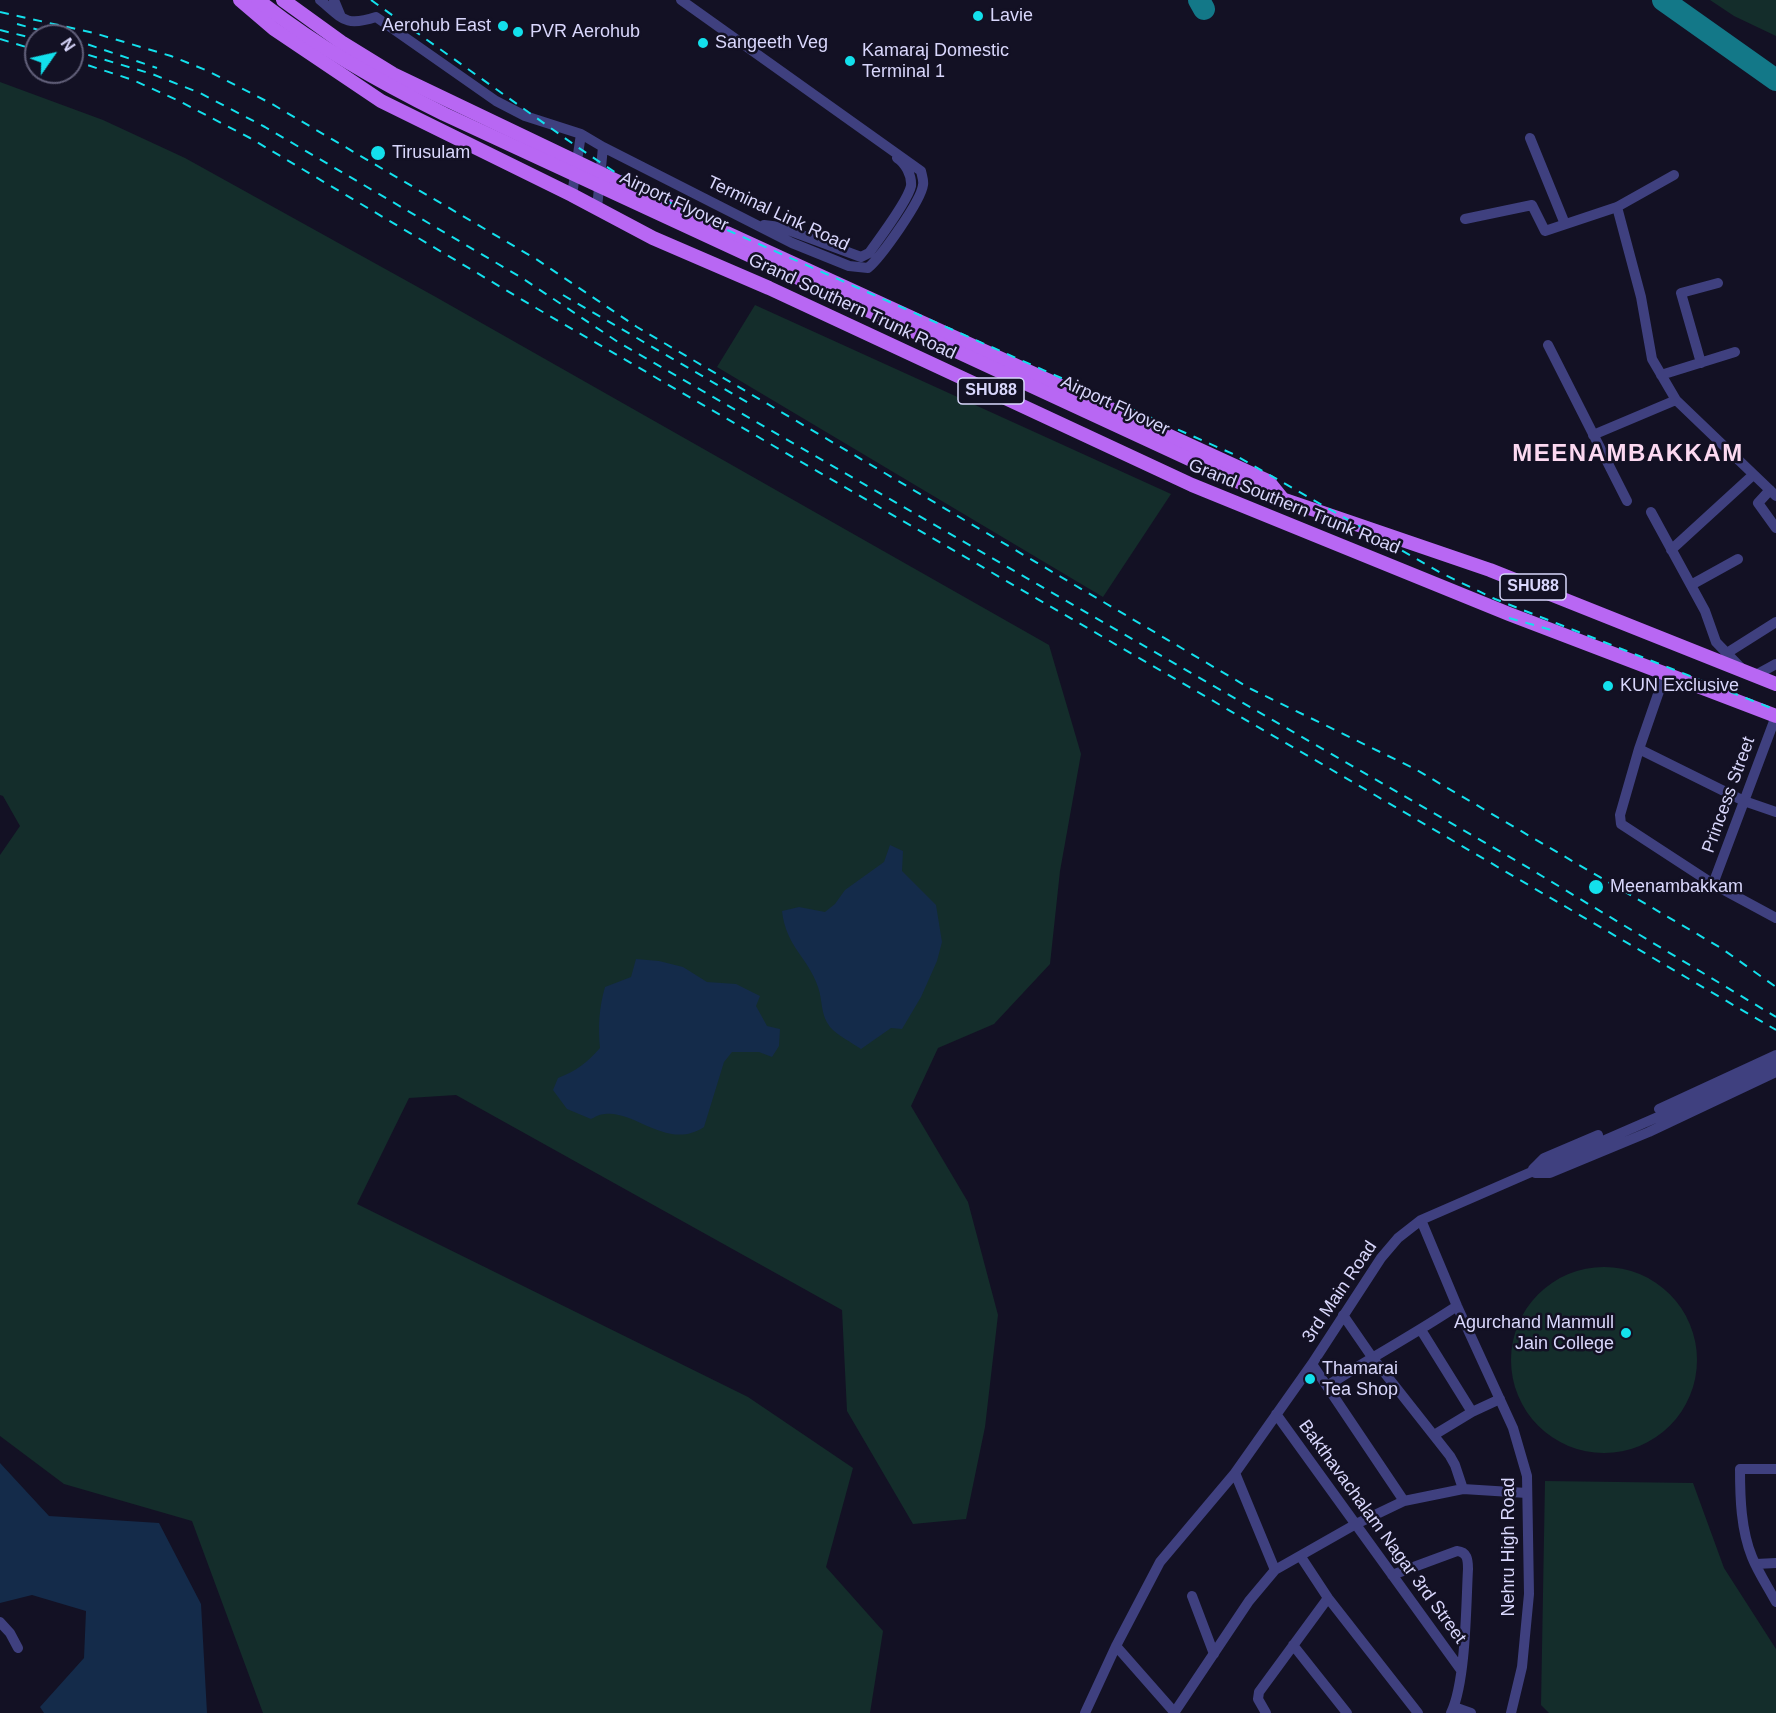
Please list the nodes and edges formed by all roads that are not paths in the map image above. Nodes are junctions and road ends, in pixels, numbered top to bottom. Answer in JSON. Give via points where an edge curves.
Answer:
{"nodes":[{"id":1,"x":240,"y":0,"type":"edge"},
{"id":2,"x":258,"y":0,"type":"edge"},
{"id":3,"x":284,"y":0,"type":"edge"},
{"id":4,"x":320,"y":0,"type":"edge"},
{"id":5,"x":334,"y":0,"type":"edge"},
{"id":6,"x":670,"y":0,"type":"edge"},
{"id":7,"x":681,"y":0,"type":"edge"},
{"id":8,"x":341,"y":17,"type":"junction"},
{"id":9,"x":581,"y":134,"type":"junction"},
{"id":10,"x":1530,"y":138,"type":"dead end"},
{"id":11,"x":603,"y":147,"type":"junction"},
{"id":12,"x":576,"y":162,"type":"junction"},
{"id":13,"x":600,"y":173,"type":"junction"},
{"id":14,"x":1674,"y":175,"type":"dead end"},
{"id":15,"x":572,"y":195,"type":"junction"},
{"id":16,"x":1617,"y":207,"type":"junction"},
{"id":17,"x":597,"y":208,"type":"junction"},
{"id":18,"x":1465,"y":219,"type":"dead end"},
{"id":19,"x":1565,"y":224,"type":"junction"},
{"id":20,"x":758,"y":225,"type":"junction"},
{"id":21,"x":1718,"y":283,"type":"dead end"},
{"id":22,"x":1548,"y":345,"type":"dead end"},
{"id":23,"x":1736,"y":352,"type":"dead end"},
{"id":24,"x":1701,"y":363,"type":"junction"},
{"id":25,"x":1661,"y":375,"type":"junction"},
{"id":26,"x":1676,"y":400,"type":"junction"},
{"id":27,"x":1593,"y":435,"type":"junction"},
{"id":28,"x":1753,"y":475,"type":"junction"},
{"id":29,"x":1773,"y":493,"type":"edge"},
{"id":30,"x":1627,"y":501,"type":"dead end"},
{"id":31,"x":1285,"y":502,"type":"junction"},
{"id":32,"x":1651,"y":512,"type":"dead end"},
{"id":33,"x":1776,"y":528,"type":"edge"},
{"id":34,"x":1671,"y":550,"type":"junction"},
{"id":35,"x":1738,"y":559,"type":"dead end"},
{"id":36,"x":1691,"y":585,"type":"junction"},
{"id":37,"x":1776,"y":622,"type":"edge"},
{"id":38,"x":1727,"y":653,"type":"junction"},
{"id":39,"x":1776,"y":664,"type":"edge"},
{"id":40,"x":1750,"y":673,"type":"junction"},
{"id":41,"x":1665,"y":674,"type":"junction"},
{"id":42,"x":1776,"y":684,"type":"edge"},
{"id":43,"x":1776,"y":716,"type":"edge"},
{"id":44,"x":1639,"y":749,"type":"junction"},
{"id":45,"x":1744,"y":801,"type":"junction"},
{"id":46,"x":1776,"y":812,"type":"edge"},
{"id":47,"x":1713,"y":884,"type":"junction"},
{"id":48,"x":1776,"y":918,"type":"edge"},
{"id":49,"x":1776,"y":1055,"type":"edge"},
{"id":50,"x":1776,"y":1063,"type":"edge"},
{"id":51,"x":1776,"y":1072,"type":"edge"},
{"id":52,"x":1529,"y":1173,"type":"junction"},
{"id":53,"x":1421,"y":1220,"type":"junction"},
{"id":54,"x":1457,"y":1306,"type":"junction"},
{"id":55,"x":1343,"y":1316,"type":"junction"},
{"id":56,"x":1421,"y":1330,"type":"junction"},
{"id":57,"x":1372,"y":1357,"type":"junction"},
{"id":58,"x":1312,"y":1364,"type":"junction"},
{"id":59,"x":1327,"y":1386,"type":"junction"},
{"id":60,"x":1500,"y":1399,"type":"junction"},
{"id":61,"x":1472,"y":1412,"type":"junction"},
{"id":62,"x":1276,"y":1414,"type":"junction"},
{"id":63,"x":1434,"y":1435,"type":"junction"},
{"id":64,"x":1776,"y":1469,"type":"edge"},
{"id":65,"x":1235,"y":1473,"type":"junction"},
{"id":66,"x":1463,"y":1489,"type":"junction"},
{"id":67,"x":1527,"y":1493,"type":"junction"},
{"id":68,"x":1404,"y":1501,"type":"junction"},
{"id":69,"x":1356,"y":1524,"type":"junction"},
{"id":70,"x":1300,"y":1557,"type":"junction"},
{"id":71,"x":1776,"y":1563,"type":"edge"},
{"id":72,"x":1756,"y":1564,"type":"junction"},
{"id":73,"x":1275,"y":1570,"type":"junction"},
{"id":74,"x":1392,"y":1575,"type":"junction"},
{"id":75,"x":1192,"y":1596,"type":"dead end"},
{"id":76,"x":1328,"y":1598,"type":"junction"},
{"id":77,"x":1776,"y":1602,"type":"edge"},
{"id":78,"x":0,"y":1622,"type":"edge"},
{"id":79,"x":1293,"y":1645,"type":"junction"},
{"id":80,"x":1116,"y":1646,"type":"junction"},
{"id":81,"x":18,"y":1648,"type":"dead end"},
{"id":82,"x":1214,"y":1654,"type":"junction"},
{"id":83,"x":1461,"y":1670,"type":"junction"},
{"id":84,"x":1453,"y":1710,"type":"edge"},
{"id":85,"x":1090,"y":1711,"type":"edge"},
{"id":86,"x":1175,"y":1713,"type":"edge"},
{"id":87,"x":1266,"y":1713,"type":"edge"},
{"id":88,"x":1347,"y":1713,"type":"edge"},
{"id":89,"x":1418,"y":1713,"type":"edge"},
{"id":90,"x":1471,"y":1713,"type":"edge"},
{"id":91,"x":1511,"y":1713,"type":"edge"}],
"edges":[{"from":1,"to":15,"type":"main road","name":"Grand Southern Trunk Road","number":"SHU88","via":[[283,35],[381,100]]},
{"from":2,"to":31,"type":"main road","name":"Airport Flyover","number":"SHU88","bridge":true,"via":[[384,85]]},
{"from":3,"to":12,"type":"main road","via":[[340,42],[393,74]]},
{"from":4,"to":8,"type":"street"},
{"from":5,"to":8,"type":"street"},
{"from":6,"to":20,"type":"street","name":"Terminal Link Road","via":[[900,160],[910,174],[911,186],[869,253],[861,257],[780,227]]},
{"from":7,"to":20,"type":"street","name":"Terminal Link Road","via":[[921,171],[924,184],[920,195],[868,268],[849,266]]},
{"from":8,"to":9,"type":"street","name":"Terminal Link Road","via":[[358,22],[376,17],[496,100],[525,116]]},
{"from":9,"to":11,"type":"street","name":"Terminal Link Road"},
{"from":9,"to":12,"type":"street"},
{"from":10,"to":19,"type":"street"},
{"from":11,"to":13,"type":"street"},
{"from":11,"to":20,"type":"street","name":"Terminal Link Road"},
{"from":12,"to":13,"type":"main road"},
{"from":12,"to":15,"type":"street"},
{"from":13,"to":17,"type":"street"},
{"from":13,"to":31,"type":"main road","via":[[1268,481]]},
{"from":14,"to":16,"type":"street"},
{"from":15,"to":17,"type":"main road","name":"Grand Southern Trunk Road","number":"SHU88"},
{"from":16,"to":19,"type":"street"},
{"from":16,"to":25,"type":"street","via":[[1641,297],[1652,358]]},
{"from":17,"to":41,"type":"main road","name":"Grand Southern Trunk Road","number":"SHU88","via":[[653,238],[1192,485]]},
{"from":18,"to":19,"type":"street","via":[[1532,205],[1545,231]]},
{"from":21,"to":24,"type":"street","via":[[1681,293]]},
{"from":22,"to":27,"type":"street"},
{"from":23,"to":24,"type":"street"},
{"from":24,"to":25,"type":"street"},
{"from":25,"to":26,"type":"street"},
{"from":26,"to":27,"type":"street"},
{"from":26,"to":28,"type":"street"},
{"from":27,"to":30,"type":"street"},
{"from":28,"to":29,"type":"street"},
{"from":28,"to":34,"type":"street"},
{"from":29,"to":33,"type":"street","via":[[1758,502]]},
{"from":31,"to":40,"type":"main road","name":"Grand Southern Trunk Road","number":"SHU88","via":[[1490,570]]},
{"from":32,"to":34,"type":"street"},
{"from":34,"to":36,"type":"street"},
{"from":35,"to":36,"type":"street"},
{"from":36,"to":38,"type":"street","via":[[1716,642]]},
{"from":37,"to":38,"type":"street"},
{"from":38,"to":40,"type":"street"},
{"from":39,"to":40,"type":"street"},
{"from":40,"to":42,"type":"main road","name":"Grand Southern Trunk Road","number":"SHU88"},
{"from":41,"to":43,"type":"main road","name":"Grand Southern Trunk Road","number":"SHU88"},
{"from":41,"to":44,"type":"street"},
{"from":43,"to":45,"type":"street","name":"Princess Street"},
{"from":44,"to":45,"type":"street"},
{"from":44,"to":47,"type":"street","via":[[1620,815],[1621,824]]},
{"from":45,"to":46,"type":"street"},
{"from":45,"to":47,"type":"street","name":"Princess Street"},
{"from":47,"to":48,"type":"street"},
{"from":49,"to":52,"type":"street","via":[[1544,1158]]},
{"from":50,"to":52,"type":"street","name":"3rd Main Road"},
{"from":51,"to":52,"type":"street","via":[[1703,1108],[1550,1173]]},
{"from":52,"to":53,"type":"street","name":"3rd Main Road"},
{"from":53,"to":54,"type":"street","name":"Nehru High Road"},
{"from":53,"to":55,"type":"street","name":"3rd Main Road","via":[[1381,1258]]},
{"from":54,"to":56,"type":"street"},
{"from":54,"to":60,"type":"street","name":"Nehru High Road"},
{"from":55,"to":57,"type":"street"},
{"from":55,"to":58,"type":"street","name":"3rd Main Road"},
{"from":56,"to":57,"type":"street"},
{"from":56,"to":61,"type":"street"},
{"from":57,"to":59,"type":"street"},
{"from":57,"to":63,"type":"street"},
{"from":58,"to":59,"type":"street"},
{"from":58,"to":62,"type":"street","name":"3rd Main Road"},
{"from":59,"to":68,"type":"street"},
{"from":60,"to":61,"type":"street"},
{"from":60,"to":67,"type":"street","name":"Nehru High Road","via":[[1521,1452]]},
{"from":61,"to":63,"type":"street"},
{"from":62,"to":65,"type":"street","name":"3rd Main Road"},
{"from":62,"to":69,"type":"street","name":"Bakthavachalam Nagar 3rd Street"},
{"from":63,"to":66,"type":"street","via":[[1455,1465]]},
{"from":64,"to":72,"type":"street","via":[[1740,1469],[1743,1520]]},
{"from":65,"to":73,"type":"street"},
{"from":65,"to":80,"type":"street","name":"3rd Main Road","via":[[1160,1562]]},
{"from":66,"to":67,"type":"street"},
{"from":66,"to":68,"type":"street"},
{"from":67,"to":91,"type":"street","name":"Nehru High Road","via":[[1529,1594],[1522,1667]]},
{"from":68,"to":69,"type":"street"},
{"from":69,"to":70,"type":"street"},
{"from":69,"to":74,"type":"street","name":"Bakthavachalam Nagar 3rd Street"},
{"from":70,"to":73,"type":"street"},
{"from":70,"to":76,"type":"street"},
{"from":71,"to":72,"type":"street"},
{"from":72,"to":77,"type":"street"},
{"from":73,"to":82,"type":"street"},
{"from":74,"to":83,"type":"street","name":"Bakthavachalam Nagar 3rd Street"},
{"from":74,"to":83,"type":"street","via":[[1457,1551],[1467,1556]]},
{"from":75,"to":82,"type":"street"},
{"from":76,"to":79,"type":"street"},
{"from":76,"to":89,"type":"street"},
{"from":78,"to":81,"type":"street"},
{"from":79,"to":87,"type":"street","via":[[1259,1692],[1259,1703]]},
{"from":79,"to":88,"type":"street"},
{"from":80,"to":85,"type":"street","name":"3rd Main Road"},
{"from":80,"to":86,"type":"street"},
{"from":82,"to":86,"type":"street"},
{"from":83,"to":84,"type":"street"},
{"from":84,"to":90,"type":"street"}]}
